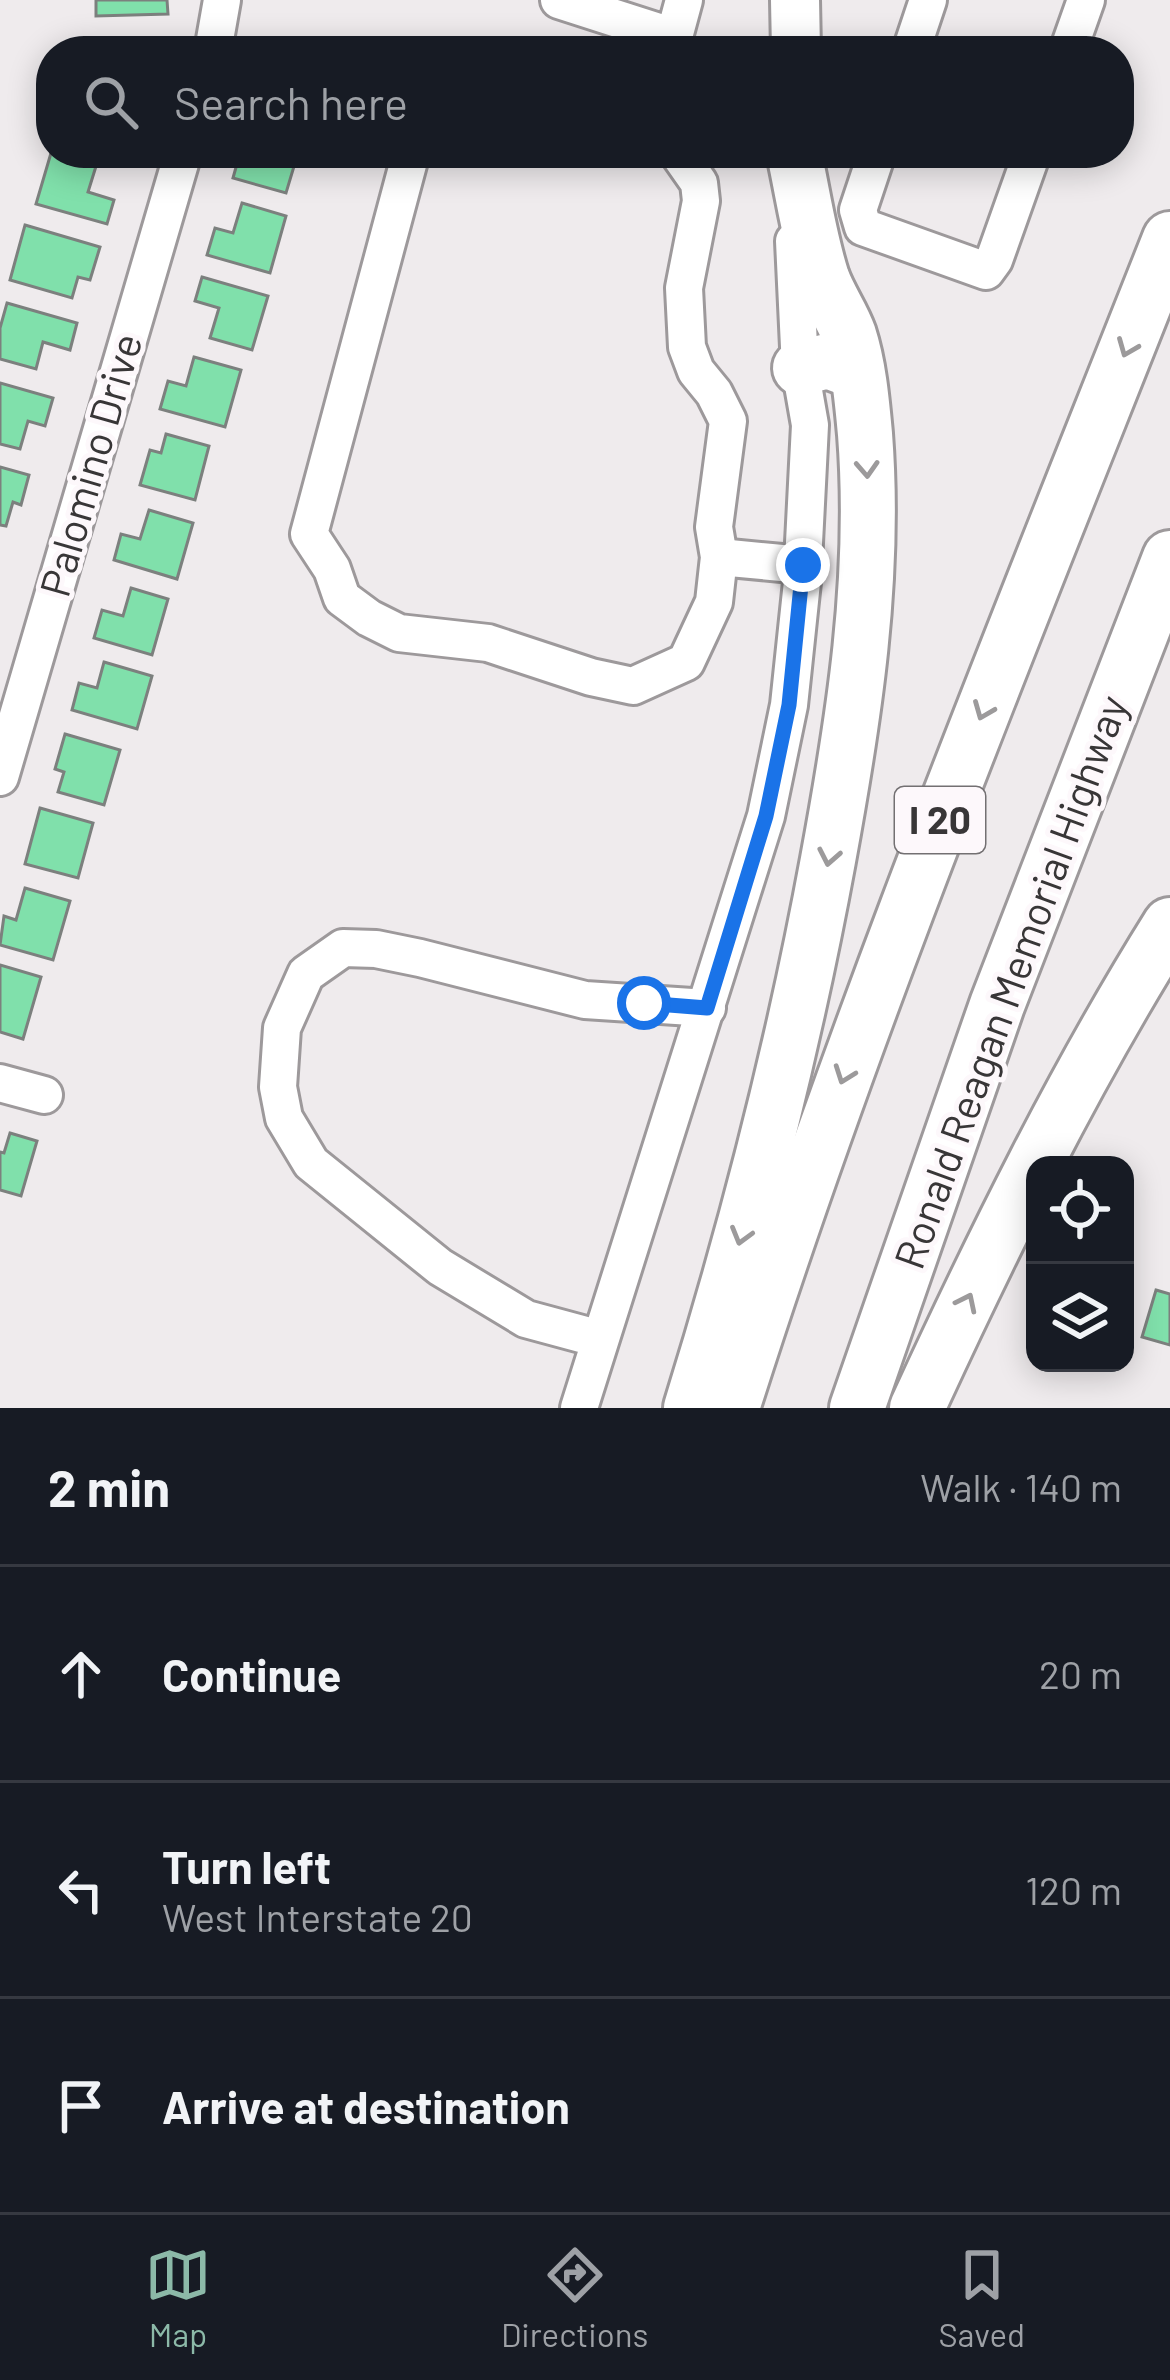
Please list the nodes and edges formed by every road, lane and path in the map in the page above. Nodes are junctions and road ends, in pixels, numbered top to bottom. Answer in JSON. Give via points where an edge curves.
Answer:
{"nodes":[{"id":1,"x":222,"y":0,"type":"edge"},
{"id":2,"x":559,"y":0,"type":"edge"},
{"id":3,"x":684,"y":0,"type":"edge"},
{"id":4,"x":795,"y":0,"type":"edge"},
{"id":5,"x":928,"y":0,"type":"edge"},
{"id":6,"x":1086,"y":0,"type":"edge"},
{"id":7,"x":216,"y":36,"type":"edge"},
{"id":8,"x":671,"y":36,"type":"edge"},
{"id":9,"x":674,"y":36,"type":"edge"},
{"id":10,"x":796,"y":36,"type":"edge"},
{"id":11,"x":916,"y":36,"type":"edge"},
{"id":12,"x":1073,"y":36,"type":"edge"},
{"id":13,"x":179,"y":168,"type":"edge"},
{"id":14,"x":407,"y":168,"type":"edge"},
{"id":15,"x":688,"y":168,"type":"edge"},
{"id":16,"x":793,"y":168,"type":"edge"},
{"id":17,"x":796,"y":168,"type":"edge"},
{"id":18,"x":872,"y":168,"type":"edge"},
{"id":19,"x":1027,"y":168,"type":"edge"},
{"id":20,"x":1170,"y":239,"type":"edge"},
{"id":21,"x":800,"y":368,"type":"junction"},
{"id":22,"x":857,"y":372,"type":"junction"},
{"id":23,"x":719,"y":557,"type":"junction"},
{"id":24,"x":1170,"y":558,"type":"edge"},
{"id":25,"x":803,"y":565,"type":"junction"},
{"id":26,"x":0,"y":778,"type":"edge"},
{"id":27,"x":1170,"y":925,"type":"edge"},
{"id":28,"x":707,"y":1008,"type":"junction"},
{"id":29,"x":0,"y":1083,"type":"edge"},
{"id":30,"x":44,"y":1095,"type":"dead end"},
{"id":31,"x":600,"y":1339,"type":"junction"},
{"id":32,"x":578,"y":1408,"type":"edge"},
{"id":33,"x":691,"y":1408,"type":"edge"},
{"id":34,"x":732,"y":1408,"type":"edge"},
{"id":35,"x":857,"y":1408,"type":"edge"},
{"id":36,"x":917,"y":1408,"type":"edge"}],
"edges":[{"from":1,"to":7,"type":"street"},
{"from":2,"to":8,"type":"street"},
{"from":3,"to":9,"type":"street"},
{"from":4,"to":10,"type":"main road"},
{"from":5,"to":11,"type":"street"},
{"from":6,"to":12,"type":"street"},
{"from":13,"to":26,"type":"street","name":"Palomino Drive"},
{"from":14,"to":23,"type":"street","via":[[309,534],[343,598],[399,633],[488,643],[633,686],[686,662],[715,602]]},
{"from":15,"to":23,"type":"street","via":[[701,201],[684,288],[687,346],[728,421],[714,527]]},
{"from":16,"to":21,"type":"street"},
{"from":17,"to":22,"type":"highway","via":[[823,280]]},
{"from":18,"to":19,"type":"street","via":[[857,210],[863,227],[986,272]]},
{"from":20,"to":34,"type":"highway","number":"I 20","one_way":true,"via":[[894,938]]},
{"from":21,"to":22,"type":"highway","via":[[828,361]]},
{"from":21,"to":25,"type":"street","via":[[810,424]]},
{"from":22,"to":33,"type":"highway","one_way":true,"via":[[869,530],[844,770],[801,1001]]},
{"from":23,"to":25,"type":"street"},
{"from":24,"to":35,"type":"highway","name":"Ronald Reagan Memorial Highway","via":[[997,1005]]},
{"from":25,"to":28,"type":"street","via":[[789,705],[766,816]]},
{"from":36,"to":27,"type":"highway","one_way":true,"via":[[1031,1170]]},
{"from":28,"to":31,"type":"street"},
{"from":28,"to":31,"type":"street","via":[[585,1000],[420,958],[343,949],[306,974],[282,1028],[284,1118],[311,1162],[440,1267],[526,1319]]},
{"from":29,"to":30,"type":"street"},
{"from":31,"to":32,"type":"street"}]}
